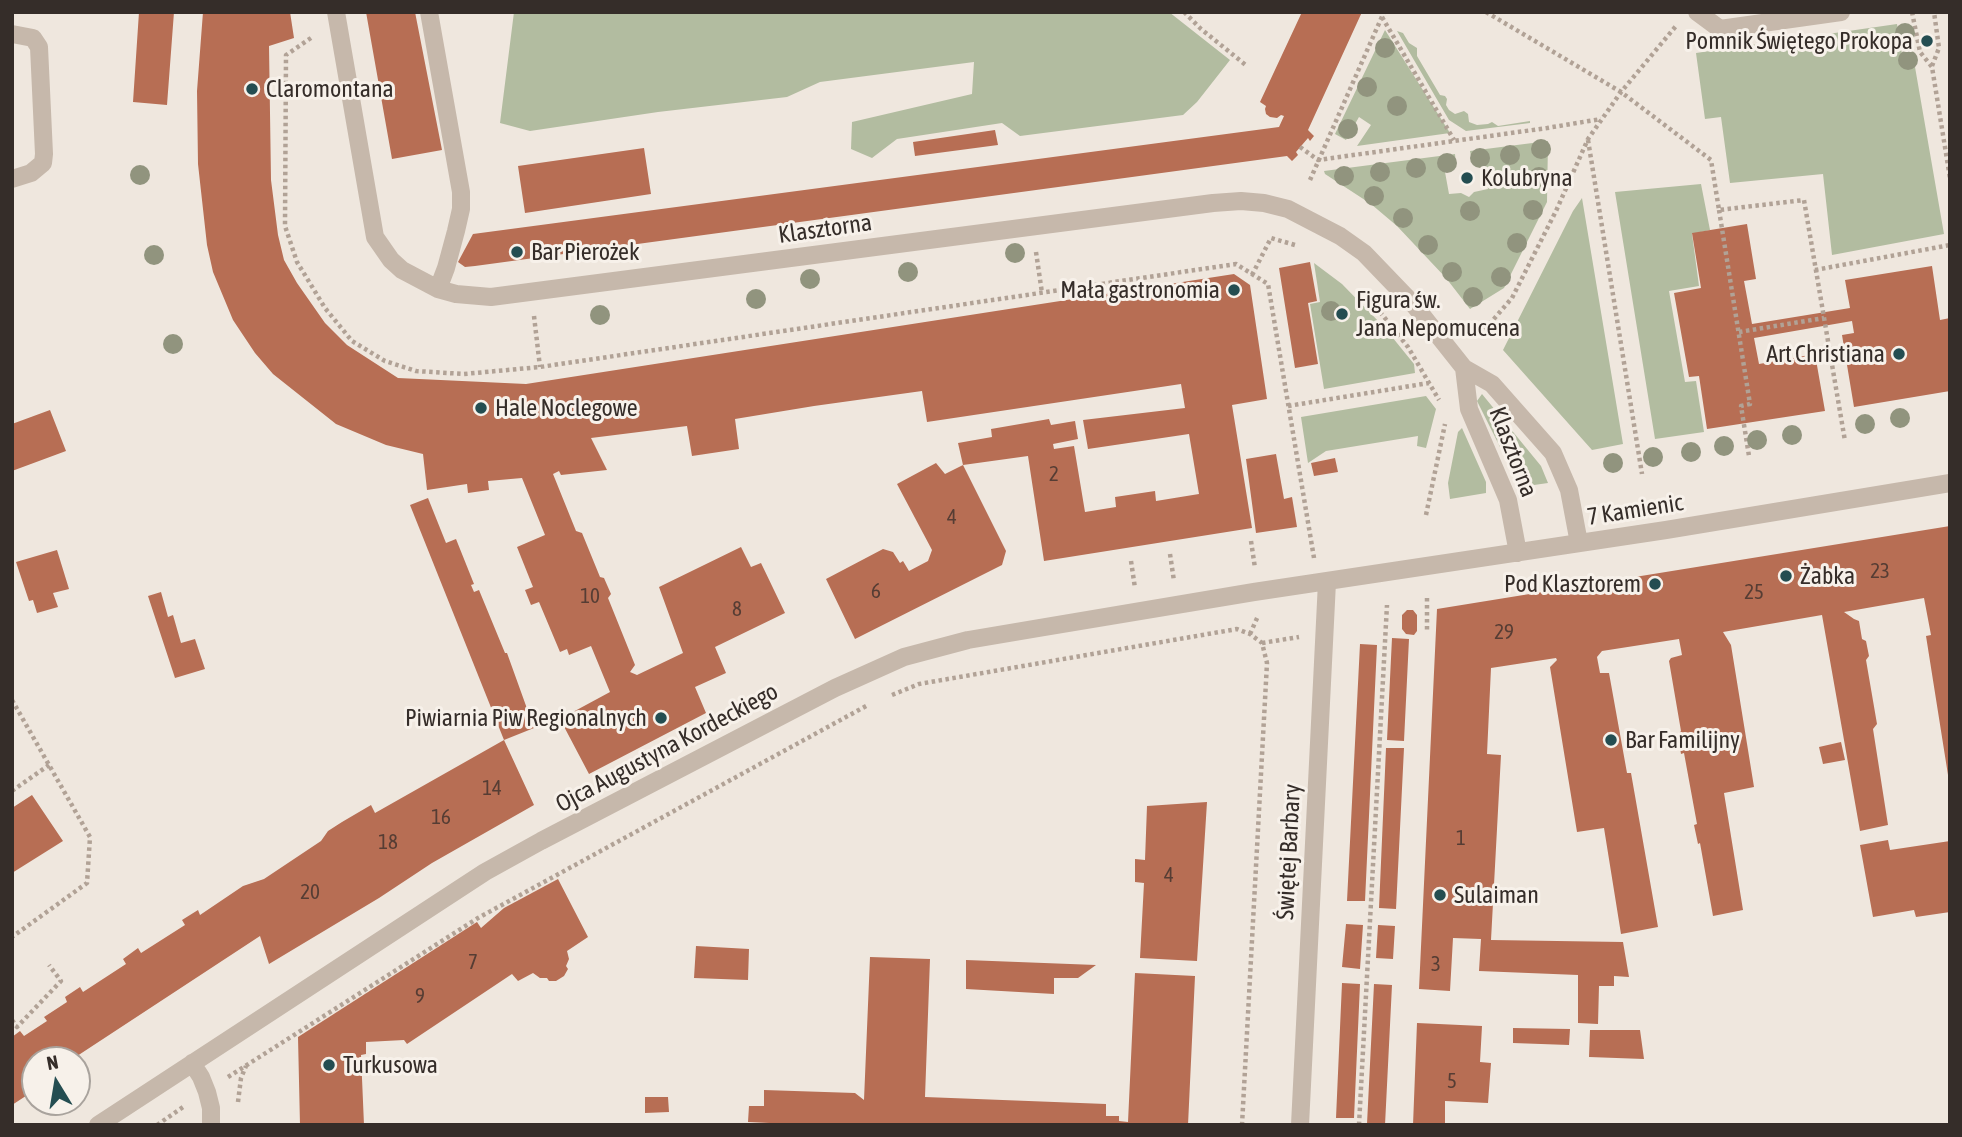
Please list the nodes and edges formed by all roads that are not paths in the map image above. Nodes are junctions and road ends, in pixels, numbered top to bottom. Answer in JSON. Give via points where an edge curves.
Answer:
{"nodes":[{"id":1,"x":336,"y":12,"type":"edge"},
{"id":2,"x":429,"y":12,"type":"edge"},
{"id":3,"x":1696,"y":12,"type":"edge"},
{"id":4,"x":1841,"y":12,"type":"edge"},
{"id":5,"x":12,"y":34,"type":"edge"},
{"id":6,"x":12,"y":179,"type":"edge"},
{"id":7,"x":438,"y":289,"type":"junction"},
{"id":8,"x":1464,"y":368,"type":"junction"},
{"id":9,"x":1950,"y":483,"type":"edge"},
{"id":10,"x":1579,"y":543,"type":"junction"},
{"id":11,"x":1518,"y":554,"type":"junction"},
{"id":12,"x":1327,"y":582,"type":"junction"},
{"id":13,"x":192,"y":1063,"type":"junction"},
{"id":14,"x":98,"y":1125,"type":"edge"},
{"id":15,"x":211,"y":1125,"type":"edge"},
{"id":16,"x":1300,"y":1125,"type":"edge"}],
"edges":[{"from":1,"to":7,"type":"street","name":"Klasztorna","via":[[375,237],[402,270]]},
{"from":2,"to":7,"type":"street","via":[[461,192],[456,231]]},
{"from":3,"to":4,"type":"street","via":[[1720,29]]},
{"from":5,"to":6,"type":"street","via":[[33,38],[39,47],[44,154],[43,163],[31,173]]},
{"from":7,"to":8,"type":"street","name":"Klasztorna","via":[[474,297],[531,293],[1213,203],[1252,202],[1288,209],[1364,253],[1414,305]]},
{"from":8,"to":10,"type":"street","name":"Klasztorna","via":[[1492,384],[1553,453],[1569,490]]},
{"from":8,"to":11,"type":"street","name":"Klasztorna","via":[[1469,409],[1508,500]]},
{"from":9,"to":10,"type":"street","name":"7 Kamienic"},
{"from":10,"to":11,"type":"street","name":"7 Kamienic"},
{"from":11,"to":12,"type":"street","name":"7 Kamienic"},
{"from":12,"to":13,"type":"street","name":"Ojca Augustyna Kordeckiego","via":[[968,640],[904,657],[835,688],[485,872]]},
{"from":12,"to":16,"type":"street","name":"Świętej Barbary"},
{"from":13,"to":14,"type":"street","name":"Ojca Augustyna Kordeckiego"},
{"from":13,"to":15,"type":"street","via":[[207,1092]]}]}
